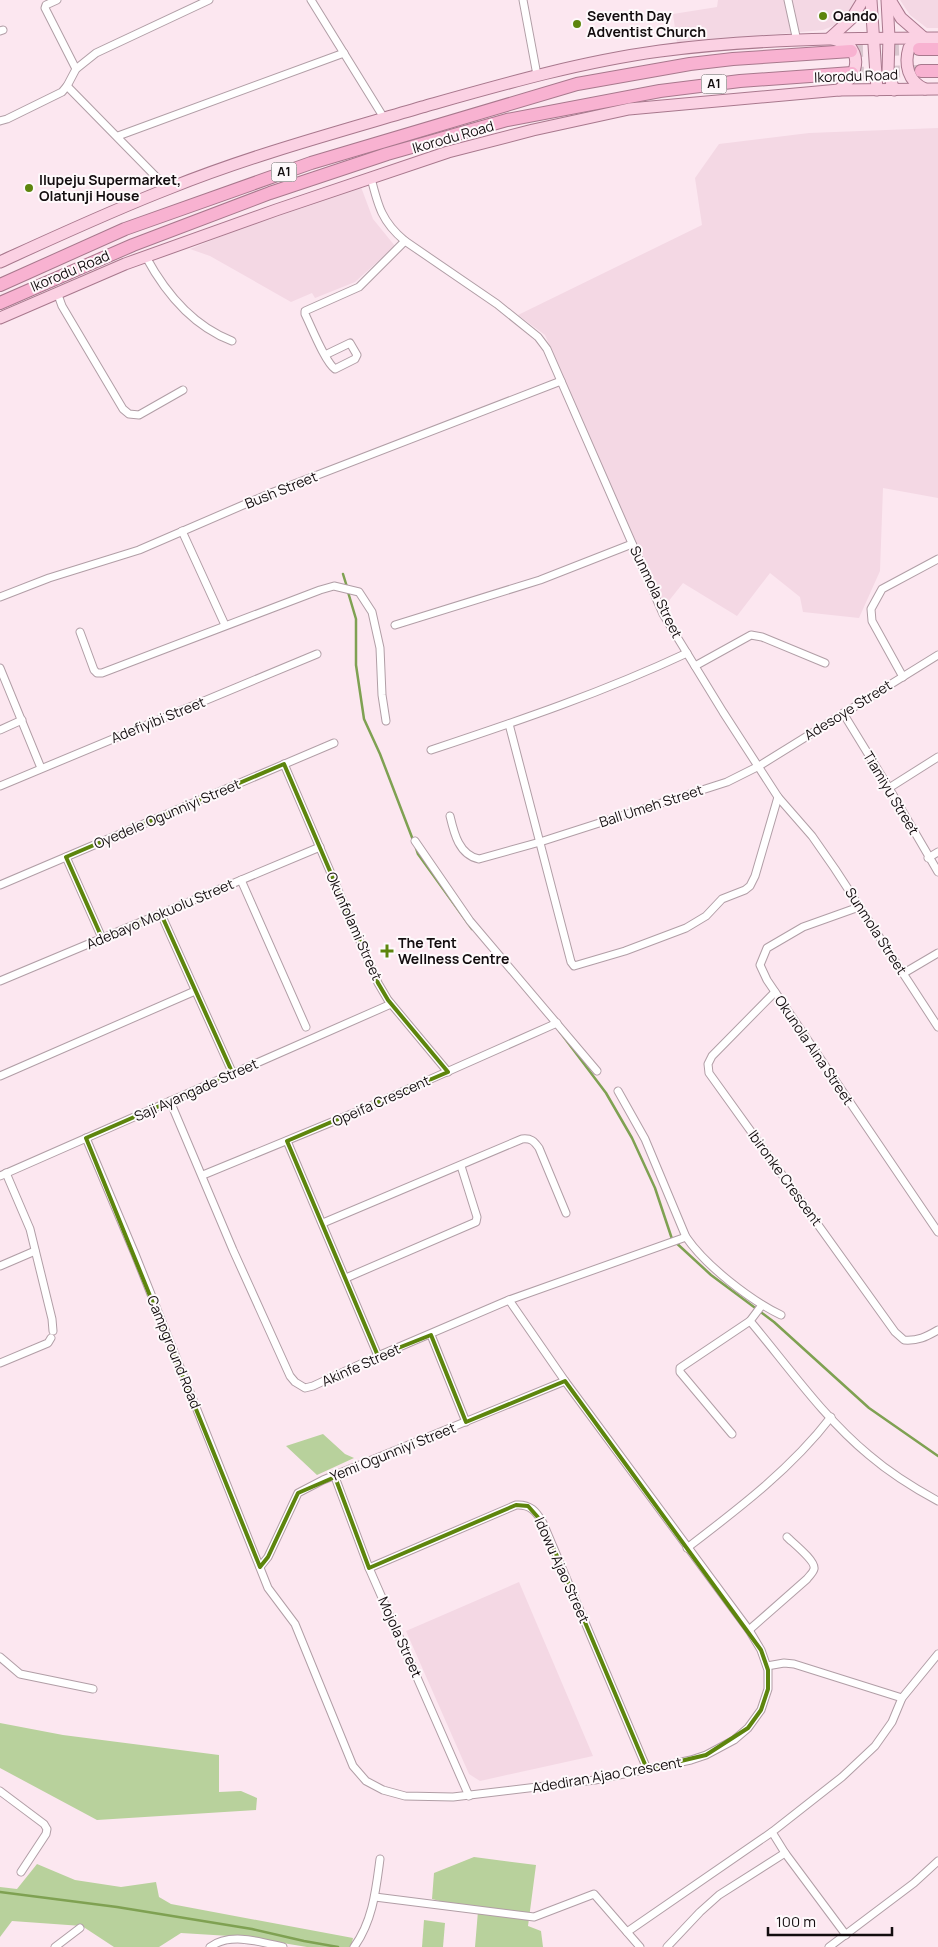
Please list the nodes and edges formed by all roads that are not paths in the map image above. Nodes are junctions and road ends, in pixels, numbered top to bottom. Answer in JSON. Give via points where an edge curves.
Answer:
{"nodes":[{"id":1,"x":57,"y":0,"type":"edge"},
{"id":2,"x":209,"y":0,"type":"edge"},
{"id":3,"x":311,"y":0,"type":"edge"},
{"id":4,"x":522,"y":0,"type":"edge"},
{"id":5,"x":788,"y":0,"type":"edge"},
{"id":6,"x":863,"y":0,"type":"edge"},
{"id":7,"x":871,"y":0,"type":"edge"},
{"id":8,"x":888,"y":0,"type":"edge"},
{"id":9,"x":192,"y":3,"type":"edge"},
{"id":10,"x":889,"y":37,"type":"junction"},
{"id":11,"x":830,"y":38,"type":"junction"},
{"id":12,"x":874,"y":38,"type":"junction"},
{"id":13,"x":938,"y":38,"type":"edge"},
{"id":14,"x":797,"y":41,"type":"junction"},
{"id":15,"x":922,"y":44,"type":"junction"},
{"id":16,"x":851,"y":50,"type":"tunnel mouth"},
{"id":17,"x":938,"y":50,"type":"edge"},
{"id":18,"x":344,"y":53,"type":"junction"},
{"id":19,"x":76,"y":69,"type":"junction"},
{"id":20,"x":920,"y":71,"type":"tunnel mouth"},
{"id":21,"x":938,"y":71,"type":"edge"},
{"id":22,"x":852,"y":73,"type":"tunnel mouth"},
{"id":23,"x":537,"y":75,"type":"junction"},
{"id":24,"x":68,"y":86,"type":"junction"},
{"id":25,"x":933,"y":89,"type":"edge"},
{"id":26,"x":839,"y":90,"type":"junction"},
{"id":27,"x":877,"y":90,"type":"junction"},
{"id":28,"x":894,"y":90,"type":"junction"},
{"id":29,"x":384,"y":118,"type":"junction"},
{"id":30,"x":0,"y":121,"type":"edge"},
{"id":31,"x":118,"y":136,"type":"junction"},
{"id":32,"x":371,"y":178,"type":"junction"},
{"id":33,"x":168,"y":188,"type":"junction"},
{"id":34,"x":405,"y":242,"type":"junction"},
{"id":35,"x":146,"y":257,"type":"junction"},
{"id":36,"x":0,"y":262,"type":"edge"},
{"id":37,"x":0,"y":285,"type":"edge"},
{"id":38,"x":57,"y":292,"type":"junction"},
{"id":39,"x":0,"y":303,"type":"edge"},
{"id":40,"x":0,"y":318,"type":"edge"},
{"id":41,"x":232,"y":341,"type":"dead end"},
{"id":42,"x":325,"y":355,"type":"dead end"},
{"id":43,"x":562,"y":381,"type":"junction"},
{"id":44,"x":183,"y":390,"type":"dead end"},
{"id":45,"x":182,"y":531,"type":"junction"},
{"id":46,"x":632,"y":544,"type":"junction"},
{"id":47,"x":938,"y":559,"type":"edge"},
{"id":48,"x":0,"y":596,"type":"edge"},
{"id":49,"x":394,"y":625,"type":"dead end"},
{"id":50,"x":225,"y":626,"type":"junction"},
{"id":51,"x":80,"y":632,"type":"dead end"},
{"id":52,"x":687,"y":653,"type":"junction"},
{"id":53,"x":317,"y":654,"type":"dead end"},
{"id":54,"x":938,"y":655,"type":"edge"},
{"id":55,"x":825,"y":662,"type":"dead end"},
{"id":56,"x":695,"y":666,"type":"junction"},
{"id":57,"x":0,"y":668,"type":"edge"},
{"id":58,"x":903,"y":677,"type":"junction"},
{"id":59,"x":843,"y":713,"type":"junction"},
{"id":60,"x":22,"y":720,"type":"junction"},
{"id":61,"x":386,"y":720,"type":"dead end"},
{"id":62,"x":509,"y":724,"type":"junction"},
{"id":63,"x":0,"y":730,"type":"edge"},
{"id":64,"x":334,"y":743,"type":"dead end"},
{"id":65,"x":432,"y":750,"type":"dead end"},
{"id":66,"x":938,"y":757,"type":"edge"},
{"id":67,"x":284,"y":764,"type":"junction"},
{"id":68,"x":759,"y":766,"type":"junction"},
{"id":69,"x":42,"y":768,"type":"junction"},
{"id":70,"x":0,"y":786,"type":"edge"},
{"id":71,"x":889,"y":788,"type":"junction"},
{"id":72,"x":778,"y":797,"type":"junction"},
{"id":73,"x":450,"y":816,"type":"dead end"},
{"id":74,"x":415,"y":841,"type":"dead end"},
{"id":75,"x":540,"y":842,"type":"junction"},
{"id":76,"x":320,"y":847,"type":"junction"},
{"id":77,"x":938,"y":852,"type":"edge"},
{"id":78,"x":66,"y":857,"type":"junction"},
{"id":79,"x":928,"y":858,"type":"junction"},
{"id":80,"x":938,"y":872,"type":"edge"},
{"id":81,"x":241,"y":880,"type":"junction"},
{"id":82,"x":0,"y":884,"type":"edge"},
{"id":83,"x":859,"y":907,"type":"junction"},
{"id":84,"x":161,"y":914,"type":"junction"},
{"id":85,"x":102,"y":938,"type":"junction"},
{"id":86,"x":938,"y":953,"type":"edge"},
{"id":87,"x":904,"y":973,"type":"junction"},
{"id":88,"x":0,"y":981,"type":"edge"},
{"id":89,"x":196,"y":991,"type":"junction"},
{"id":90,"x":775,"y":992,"type":"junction"},
{"id":91,"x":391,"y":1004,"type":"junction"},
{"id":92,"x":555,"y":1024,"type":"junction"},
{"id":93,"x":306,"y":1027,"type":"dead end"},
{"id":94,"x":938,"y":1027,"type":"edge"},
{"id":95,"x":597,"y":1071,"type":"dead end"},
{"id":96,"x":448,"y":1072,"type":"junction"},
{"id":97,"x":233,"y":1074,"type":"junction"},
{"id":98,"x":0,"y":1076,"type":"edge"},
{"id":99,"x":618,"y":1091,"type":"dead end"},
{"id":100,"x":170,"y":1101,"type":"junction"},
{"id":101,"x":86,"y":1138,"type":"junction"},
{"id":102,"x":287,"y":1142,"type":"junction"},
{"id":103,"x":461,"y":1166,"type":"junction"},
{"id":104,"x":3,"y":1174,"type":"edge"},
{"id":105,"x":203,"y":1175,"type":"junction"},
{"id":106,"x":566,"y":1213,"type":"dead end"},
{"id":107,"x":323,"y":1223,"type":"junction"},
{"id":108,"x":938,"y":1232,"type":"edge"},
{"id":109,"x":683,"y":1238,"type":"junction"},
{"id":110,"x":35,"y":1251,"type":"junction"},
{"id":111,"x":0,"y":1266,"type":"edge"},
{"id":112,"x":346,"y":1278,"type":"junction"},
{"id":113,"x":509,"y":1300,"type":"junction"},
{"id":114,"x":759,"y":1309,"type":"junction"},
{"id":115,"x":781,"y":1315,"type":"dead end"},
{"id":116,"x":750,"y":1320,"type":"junction"},
{"id":117,"x":938,"y":1330,"type":"edge"},
{"id":118,"x":431,"y":1335,"type":"junction"},
{"id":119,"x":378,"y":1356,"type":"junction"},
{"id":120,"x":0,"y":1363,"type":"edge"},
{"id":121,"x":565,"y":1381,"type":"junction"},
{"id":122,"x":831,"y":1417,"type":"junction"},
{"id":123,"x":466,"y":1422,"type":"junction"},
{"id":124,"x":732,"y":1434,"type":"dead end"},
{"id":125,"x":335,"y":1477,"type":"junction"},
{"id":126,"x":938,"y":1501,"type":"edge"},
{"id":127,"x":787,"y":1537,"type":"dead end"},
{"id":128,"x":687,"y":1548,"type":"junction"},
{"id":129,"x":260,"y":1567,"type":"junction"},
{"id":130,"x":370,"y":1568,"type":"junction"},
{"id":131,"x":749,"y":1630,"type":"junction"},
{"id":132,"x":938,"y":1654,"type":"edge"},
{"id":133,"x":0,"y":1657,"type":"edge"},
{"id":134,"x":767,"y":1666,"type":"junction"},
{"id":135,"x":93,"y":1689,"type":"dead end"},
{"id":136,"x":902,"y":1698,"type":"junction"},
{"id":137,"x":647,"y":1769,"type":"junction"},
{"id":138,"x":0,"y":1791,"type":"edge"},
{"id":139,"x":469,"y":1796,"type":"junction"},
{"id":140,"x":772,"y":1832,"type":"junction"},
{"id":141,"x":785,"y":1853,"type":"junction"},
{"id":142,"x":380,"y":1859,"type":"dead end"},
{"id":143,"x":938,"y":1861,"type":"edge"},
{"id":144,"x":21,"y":1872,"type":"dead end"},
{"id":145,"x":375,"y":1897,"type":"junction"},
{"id":146,"x":80,"y":1928,"type":"dead end"},
{"id":147,"x":627,"y":1932,"type":"junction"},
{"id":148,"x":846,"y":1935,"type":"junction"},
{"id":149,"x":55,"y":1947,"type":"edge"},
{"id":150,"x":210,"y":1947,"type":"edge"},
{"id":151,"x":284,"y":1947,"type":"edge"},
{"id":152,"x":354,"y":1947,"type":"edge"},
{"id":153,"x":640,"y":1947,"type":"edge"},
{"id":154,"x":667,"y":1947,"type":"edge"},
{"id":155,"x":829,"y":1947,"type":"edge"}],
"edges":[{"from":1,"to":19,"type":"street","via":[[45,8]]},
{"from":2,"to":9,"type":"street"},
{"from":3,"to":18,"type":"street"},
{"from":4,"to":23,"type":"street"},
{"from":5,"to":14,"type":"street"},
{"from":6,"to":11,"type":"main road","via":[[852,18]]},
{"from":7,"to":12,"type":"main road"},
{"from":8,"to":10,"type":"main road"},
{"from":8,"to":15,"type":"main road"},
{"from":9,"to":19,"type":"street","via":[[96,53]]},
{"from":10,"to":12,"type":"main road"},
{"from":10,"to":15,"type":"main road"},
{"from":10,"to":28,"type":"main road","via":[[888,72]]},
{"from":11,"to":12,"type":"main road"},
{"from":11,"to":14,"type":"main road"},
{"from":11,"to":26,"type":"main road","via":[[848,44],[857,59],[852,77]]},
{"from":12,"to":27,"type":"main road"},
{"from":13,"to":15,"type":"main road"},
{"from":14,"to":23,"type":"main road","via":[[658,52]]},
{"from":15,"to":17,"type":"highway"},
{"from":15,"to":25,"type":"main road","via":[[915,42],[909,48],[908,70],[914,82]]},
{"from":16,"to":37,"type":"highway","name":"Ikorodu Road","number":"A1","via":[[690,64],[577,84],[302,166],[125,229]]},
{"from":18,"to":29,"type":"street"},
{"from":18,"to":31,"type":"street"},
{"from":19,"to":24,"type":"street"},
{"from":20,"to":21,"type":"highway"},
{"from":22,"to":39,"type":"highway","name":"Ikorodu Road","number":"A1","via":[[660,91],[507,120],[387,154],[270,193],[133,245]]},
{"from":23,"to":29,"type":"main road"},
{"from":24,"to":30,"type":"street"},
{"from":24,"to":31,"type":"street"},
{"from":25,"to":28,"type":"main road","name":"Ikorodu Road"},
{"from":26,"to":27,"type":"main road","name":"Ikorodu Road"},
{"from":26,"to":32,"type":"main road","name":"Ikorodu Road","via":[[629,109],[448,152]]},
{"from":27,"to":28,"type":"main road","name":"Ikorodu Road"},
{"from":29,"to":33,"type":"main road"},
{"from":31,"to":33,"type":"street"},
{"from":32,"to":34,"type":"street","name":"Sunmola Street","via":[[388,226]]},
{"from":32,"to":35,"type":"main road","name":"Ikorodu Road"},
{"from":33,"to":36,"type":"main road"},
{"from":34,"to":42,"type":"street","via":[[359,287],[306,311]]},
{"from":34,"to":43,"type":"street","name":"Sunmola Street","via":[[466,281],[538,337]]},
{"from":35,"to":38,"type":"main road","name":"Ikorodu Road"},
{"from":35,"to":41,"type":"street","via":[[178,303],[199,323]]},
{"from":38,"to":40,"type":"main road","name":"Ikorodu Road"},
{"from":38,"to":44,"type":"street","via":[[62,306],[129,414],[140,415]]},
{"from":43,"to":45,"type":"street","name":"Bush Street","via":[[271,493]]},
{"from":43,"to":46,"type":"street","name":"Sunmola Street"},
{"from":45,"to":48,"type":"street","name":"Bush Street","via":[[119,558]]},
{"from":45,"to":50,"type":"street"},
{"from":46,"to":49,"type":"street","via":[[540,580]]},
{"from":46,"to":52,"type":"street","name":"Sunmola Street","via":[[663,614]]},
{"from":47,"to":58,"type":"street","via":[[882,589],[871,610],[872,621]]},
{"from":50,"to":51,"type":"street","via":[[102,673],[94,670]]},
{"from":50,"to":61,"type":"street","via":[[334,586],[359,592],[375,619]]},
{"from":52,"to":56,"type":"street","name":"Sunmola Street"},
{"from":52,"to":62,"type":"street","via":[[614,685]]},
{"from":53,"to":69,"type":"street","name":"Adefiyibi Street"},
{"from":54,"to":58,"type":"street","name":"Adesoye Street"},
{"from":55,"to":56,"type":"street","via":[[751,635]]},
{"from":56,"to":68,"type":"street","name":"Sunmola Street"},
{"from":57,"to":60,"type":"street"},
{"from":58,"to":59,"type":"street","name":"Adesoye Street"},
{"from":59,"to":68,"type":"street","name":"Adesoye Street"},
{"from":59,"to":71,"type":"street","name":"Tiamiyu Street"},
{"from":60,"to":63,"type":"street"},
{"from":60,"to":69,"type":"street"},
{"from":62,"to":65,"type":"street"},
{"from":62,"to":75,"type":"street"},
{"from":64,"to":67,"type":"street","name":"Oyedele Ogunniyi Street"},
{"from":66,"to":71,"type":"street"},
{"from":67,"to":76,"type":"street","name":"Okunfolami Street"},
{"from":67,"to":78,"type":"street","name":"Oyedele Ogunniyi Street"},
{"from":68,"to":72,"type":"street","name":"Sunmola Street"},
{"from":68,"to":75,"type":"street","name":"Ball Umeh Street","via":[[727,782]]},
{"from":69,"to":70,"type":"street","name":"Adefiyibi Street"},
{"from":71,"to":79,"type":"street","name":"Tiamiyu Street"},
{"from":72,"to":75,"type":"street","via":[[750,886],[722,899],[706,916],[686,928],[577,966],[571,962]]},
{"from":72,"to":83,"type":"street","name":"Sunmola Street","via":[[812,836]]},
{"from":73,"to":75,"type":"street","name":"Ball Umeh Street","via":[[453,831],[470,857],[479,859]]},
{"from":74,"to":92,"type":"street","via":[[470,921]]},
{"from":76,"to":81,"type":"street","name":"Adebayo Mokuolu Street"},
{"from":76,"to":91,"type":"street","name":"Okunfolami Street","via":[[366,957]]},
{"from":77,"to":79,"type":"street"},
{"from":78,"to":82,"type":"street","name":"Oyedele Ogunniyi Street"},
{"from":78,"to":85,"type":"street"},
{"from":79,"to":80,"type":"street","name":"Tiamiyu Street"},
{"from":81,"to":84,"type":"street","name":"Adebayo Mokuolu Street"},
{"from":81,"to":93,"type":"street"},
{"from":83,"to":87,"type":"street","name":"Sunmola Street"},
{"from":83,"to":90,"type":"street","name":"Okunola Aina Street","via":[[803,927],[767,948],[760,965]]},
{"from":84,"to":85,"type":"street","name":"Adebayo Mokuolu Street"},
{"from":84,"to":89,"type":"street"},
{"from":85,"to":88,"type":"street","name":"Adebayo Mokuolu Street"},
{"from":86,"to":87,"type":"street"},
{"from":87,"to":94,"type":"street","name":"Sunmola Street"},
{"from":89,"to":97,"type":"street"},
{"from":89,"to":98,"type":"street"},
{"from":90,"to":108,"type":"street","name":"Okunola Aina Street"},
{"from":90,"to":117,"type":"street","name":"Ibironke Crescent","via":[[712,1056],[708,1064],[709,1073],[895,1332],[904,1340],[914,1341]]},
{"from":91,"to":96,"type":"street","name":"Okunfolami Street"},
{"from":91,"to":97,"type":"street","name":"Saji Ayangade Street"},
{"from":92,"to":95,"type":"street"},
{"from":92,"to":96,"type":"street","name":"Opeifa Crescent"},
{"from":96,"to":102,"type":"street","name":"Opeifa Crescent"},
{"from":97,"to":100,"type":"street","name":"Saji Ayangade Street"},
{"from":99,"to":109,"type":"street","via":[[644,1139]]},
{"from":100,"to":101,"type":"street","name":"Saji Ayangade Street"},
{"from":100,"to":105,"type":"street","name":"Akinfe Street"},
{"from":101,"to":104,"type":"street","name":"Saji Ayangade Street"},
{"from":101,"to":129,"type":"street","name":"Campground Road"},
{"from":102,"to":105,"type":"street","name":"Opeifa Crescent"},
{"from":102,"to":107,"type":"street"},
{"from":103,"to":106,"type":"street","via":[[522,1139],[529,1139],[539,1148]]},
{"from":103,"to":107,"type":"street"},
{"from":103,"to":112,"type":"street","via":[[476,1222]]},
{"from":104,"to":110,"type":"street","via":[[30,1230]]},
{"from":105,"to":119,"type":"street","name":"Akinfe Street","via":[[237,1259],[295,1382],[305,1388],[313,1386]]},
{"from":107,"to":112,"type":"street"},
{"from":109,"to":113,"type":"street","name":"Akinfe Street"},
{"from":109,"to":114,"type":"street"},
{"from":110,"to":111,"type":"street"},
{"from":110,"to":120,"type":"street","via":[[52,1319],[52,1334],[48,1343]]},
{"from":112,"to":119,"type":"street"},
{"from":113,"to":118,"type":"street","name":"Akinfe Street"},
{"from":113,"to":121,"type":"street","name":"Adediran Ajao Crescent"},
{"from":114,"to":115,"type":"street"},
{"from":114,"to":116,"type":"street"},
{"from":116,"to":122,"type":"street"},
{"from":116,"to":124,"type":"street","via":[[680,1368]]},
{"from":118,"to":119,"type":"street","name":"Akinfe Street"},
{"from":118,"to":123,"type":"street"},
{"from":121,"to":123,"type":"street","name":"Yemi Ogunniyi Street"},
{"from":121,"to":128,"type":"street","name":"Adediran Ajao Crescent"},
{"from":122,"to":126,"type":"street","via":[[888,1470]]},
{"from":122,"to":128,"type":"street","via":[[764,1487]]},
{"from":123,"to":125,"type":"street","name":"Yemi Ogunniyi Street"},
{"from":125,"to":129,"type":"street","name":"Yemi Ogunniyi Street","via":[[298,1493],[268,1557]]},
{"from":125,"to":130,"type":"street","name":"Mojola Street"},
{"from":127,"to":131,"type":"street","via":[[812,1561],[814,1571]]},
{"from":128,"to":131,"type":"street","name":"Adediran Ajao Crescent"},
{"from":129,"to":139,"type":"street","name":"Adediran Ajao Crescent","via":[[268,1588],[295,1624],[348,1756],[358,1773],[373,1786],[405,1796]]},
{"from":130,"to":137,"type":"street","name":"Idowu Ajao Street","via":[[516,1505],[534,1510],[543,1523]]},
{"from":130,"to":139,"type":"street","name":"Mojola Street"},
{"from":131,"to":134,"type":"street","name":"Adediran Ajao Crescent"},
{"from":132,"to":136,"type":"street"},
{"from":133,"to":135,"type":"street","via":[[20,1674]]},
{"from":134,"to":136,"type":"street","via":[[794,1664]]},
{"from":134,"to":137,"type":"street","name":"Adediran Ajao Crescent","via":[[769,1679],[765,1700],[756,1720],[748,1728],[734,1740],[706,1755]]},
{"from":136,"to":140,"type":"street","via":[[892,1722],[875,1746],[842,1777]]},
{"from":137,"to":139,"type":"street","name":"Adediran Ajao Crescent","via":[[595,1780]]},
{"from":138,"to":144,"type":"street","via":[[47,1829]]},
{"from":140,"to":141,"type":"street"},
{"from":140,"to":147,"type":"street"},
{"from":141,"to":148,"type":"street"},
{"from":141,"to":154,"type":"street","via":[[719,1895]]},
{"from":142,"to":145,"type":"street"},
{"from":143,"to":148,"type":"street"},
{"from":145,"to":147,"type":"street","via":[[534,1918],[594,1894]]},
{"from":145,"to":152,"type":"street","via":[[365,1930]]},
{"from":146,"to":149,"type":"street"},
{"from":147,"to":153,"type":"street"},
{"from":148,"to":155,"type":"street"},
{"from":150,"to":151,"type":"street","via":[[243,1939]]}]}
